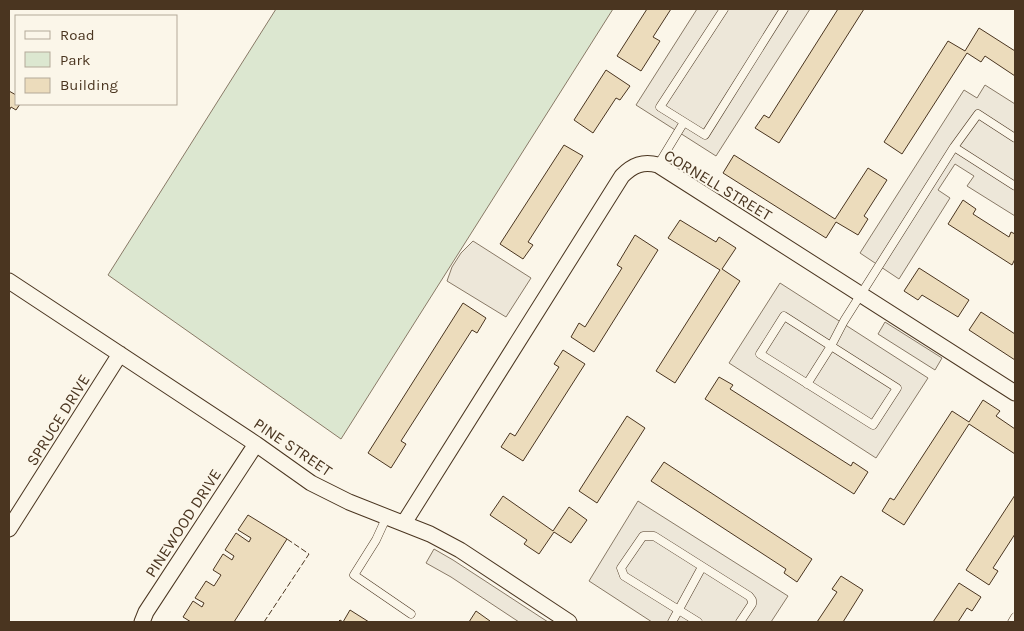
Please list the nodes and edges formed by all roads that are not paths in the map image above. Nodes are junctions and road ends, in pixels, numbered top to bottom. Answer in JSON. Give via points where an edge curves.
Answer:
{"nodes":[{"id":1,"x":724,"y":9,"type":"edge"},
{"id":2,"x":784,"y":9,"type":"edge"},
{"id":3,"x":684,"y":122,"type":"junction"},
{"id":4,"x":1015,"y":138,"type":"edge"},
{"id":5,"x":954,"y":147,"type":"junction"},
{"id":6,"x":658,"y":165,"type":"junction"},
{"id":7,"x":1015,"y":186,"type":"edge"},
{"id":8,"x":9,"y":281,"type":"edge"},
{"id":9,"x":860,"y":294,"type":"junction"},
{"id":10,"x":831,"y":346,"type":"junction"},
{"id":11,"x":120,"y":354,"type":"junction"},
{"id":12,"x":807,"y":384,"type":"junction"},
{"id":13,"x":1015,"y":393,"type":"edge"},
{"id":14,"x":256,"y":444,"type":"junction"},
{"id":15,"x":387,"y":516,"type":"junction"},
{"id":16,"x":404,"y":523,"type":"junction"},
{"id":17,"x":9,"y":529,"type":"edge"},
{"id":18,"x":702,"y":567,"type":"junction"},
{"id":19,"x":679,"y":610,"type":"junction"},
{"id":20,"x":411,"y":614,"type":"dead end"},
{"id":21,"x":1015,"y":617,"type":"edge"},
{"id":22,"x":142,"y":622,"type":"edge"},
{"id":23,"x":569,"y":622,"type":"edge"},
{"id":24,"x":672,"y":622,"type":"edge"},
{"id":25,"x":698,"y":622,"type":"edge"},
{"id":26,"x":740,"y":622,"type":"edge"},
{"id":27,"x":1012,"y":622,"type":"edge"}],
"edges":[{"from":1,"to":3,"type":"lane","via":[[660,107]]},
{"from":2,"to":3,"type":"lane","via":[[705,135]]},
{"from":3,"to":6,"type":"lane"},
{"from":4,"to":5,"type":"lane","via":[[978,114]]},
{"from":5,"to":7,"type":"lane"},
{"from":5,"to":9,"type":"lane"},
{"from":6,"to":9,"type":"street","name":"CORNELL STREET"},
{"from":6,"to":16,"type":"street","name":"CORNELL STREET","via":[[642,163],[622,176]]},
{"from":8,"to":11,"type":"street","name":"PINE STREET"},
{"from":9,"to":10,"type":"lane"},
{"from":9,"to":13,"type":"street","name":"CORNELL STREET"},
{"from":10,"to":12,"type":"lane"},
{"from":10,"to":12,"type":"lane","via":[[784,316],[760,354]]},
{"from":10,"to":12,"type":"lane","via":[[897,388],[873,425]]},
{"from":11,"to":14,"type":"street","name":"PINE STREET"},
{"from":11,"to":17,"type":"street","name":"SPRUCE DRIVE"},
{"from":14,"to":15,"type":"street","name":"PINE STREET","via":[[311,483]]},
{"from":14,"to":22,"type":"street","name":"PINEWOOD DRIVE"},
{"from":15,"to":16,"type":"street","name":"PINE STREET"},
{"from":15,"to":20,"type":"lane","via":[[354,575]]},
{"from":16,"to":23,"type":"street","name":"PINE STREET","via":[[460,550]]},
{"from":18,"to":19,"type":"lane"},
{"from":18,"to":19,"type":"lane","via":[[648,535],[643,536],[621,568],[624,576]]},
{"from":18,"to":26,"type":"lane","via":[[752,600]]},
{"from":19,"to":24,"type":"lane"},
{"from":19,"to":25,"type":"lane"},
{"from":21,"to":27,"type":"lane"}]}
